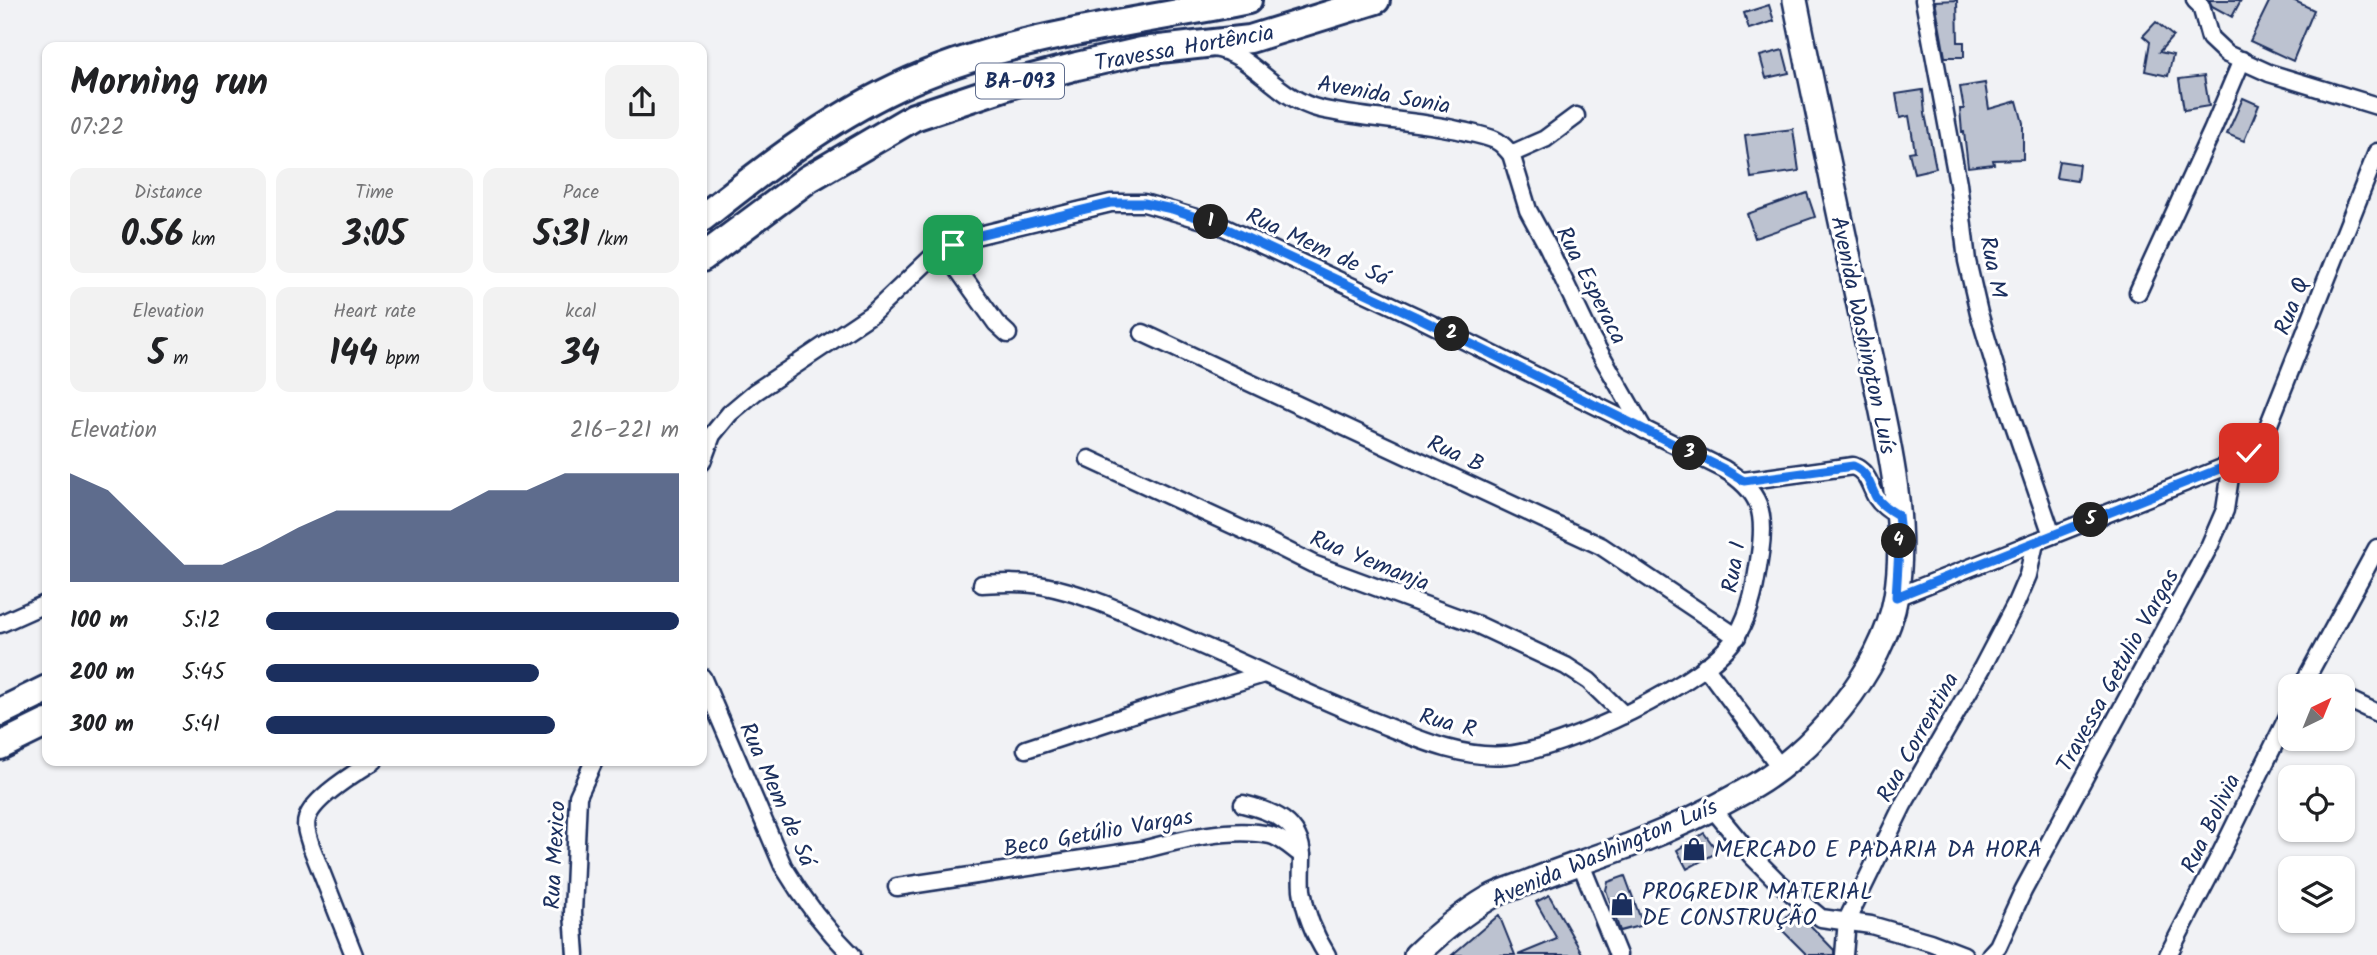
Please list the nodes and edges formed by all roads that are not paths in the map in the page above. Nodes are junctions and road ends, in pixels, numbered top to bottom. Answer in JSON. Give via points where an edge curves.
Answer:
{"nodes":[{"id":1,"x":1248,"y":0,"type":"edge"},
{"id":2,"x":1376,"y":0,"type":"edge"},
{"id":3,"x":1796,"y":0,"type":"edge"},
{"id":4,"x":1924,"y":0,"type":"edge"},
{"id":5,"x":2195,"y":0,"type":"edge"},
{"id":6,"x":1142,"y":51,"type":"junction"},
{"id":7,"x":2242,"y":60,"type":"junction"},
{"id":8,"x":2377,"y":106,"type":"edge"},
{"id":9,"x":1576,"y":116,"type":"dead end"},
{"id":10,"x":2377,"y":152,"type":"edge"},
{"id":11,"x":1511,"y":154,"type":"junction"},
{"id":12,"x":707,"y":214,"type":"edge"},
{"id":13,"x":944,"y":250,"type":"junction"},
{"id":14,"x":707,"y":254,"type":"edge"},
{"id":15,"x":2138,"y":292,"type":"dead end"},
{"id":16,"x":1008,"y":334,"type":"dead end"},
{"id":17,"x":1143,"y":334,"type":"dead end"},
{"id":18,"x":1645,"y":432,"type":"junction"},
{"id":19,"x":707,"y":448,"type":"edge"},
{"id":20,"x":1089,"y":459,"type":"dead end"},
{"id":21,"x":2232,"y":464,"type":"junction"},
{"id":22,"x":1744,"y":481,"type":"junction"},
{"id":23,"x":1898,"y":515,"type":"junction"},
{"id":24,"x":2052,"y":535,"type":"junction"},
{"id":25,"x":2035,"y":543,"type":"junction"},
{"id":26,"x":2377,"y":548,"type":"edge"},
{"id":27,"x":982,"y":584,"type":"dead end"},
{"id":28,"x":1896,"y":597,"type":"junction"},
{"id":29,"x":42,"y":605,"type":"edge"},
{"id":30,"x":0,"y":624,"type":"edge"},
{"id":31,"x":1737,"y":637,"type":"junction"},
{"id":32,"x":1704,"y":666,"type":"junction"},
{"id":33,"x":1264,"y":674,"type":"junction"},
{"id":34,"x":2314,"y":674,"type":"edge"},
{"id":35,"x":42,"y":692,"type":"edge"},
{"id":36,"x":2356,"y":703,"type":"edge"},
{"id":37,"x":0,"y":712,"type":"edge"},
{"id":38,"x":708,"y":713,"type":"edge"},
{"id":39,"x":2377,"y":713,"type":"edge"},
{"id":40,"x":1624,"y":715,"type":"junction"},
{"id":41,"x":42,"y":725,"type":"edge"},
{"id":42,"x":2278,"y":736,"type":"edge"},
{"id":43,"x":0,"y":746,"type":"edge"},
{"id":44,"x":1026,"y":749,"type":"dead end"},
{"id":45,"x":366,"y":766,"type":"edge"},
{"id":46,"x":592,"y":766,"type":"edge"},
{"id":47,"x":1780,"y":767,"type":"junction"},
{"id":48,"x":1243,"y":804,"type":"dead end"},
{"id":49,"x":1712,"y":808,"type":"junction"},
{"id":50,"x":1302,"y":855,"type":"junction"},
{"id":51,"x":1580,"y":862,"type":"junction"},
{"id":52,"x":897,"y":887,"type":"dead end"},
{"id":53,"x":1847,"y":920,"type":"junction"},
{"id":54,"x":354,"y":955,"type":"edge"},
{"id":55,"x":576,"y":955,"type":"edge"},
{"id":56,"x":852,"y":955,"type":"edge"},
{"id":57,"x":1327,"y":955,"type":"edge"},
{"id":58,"x":1416,"y":955,"type":"edge"},
{"id":59,"x":1618,"y":955,"type":"edge"},
{"id":60,"x":1844,"y":955,"type":"edge"},
{"id":61,"x":1964,"y":955,"type":"edge"},
{"id":62,"x":1990,"y":955,"type":"edge"},
{"id":63,"x":2168,"y":955,"type":"edge"}],
"edges":[{"from":1,"to":12,"type":"main road","name":"Travessa Hortência","number":"BA-093","via":[[1079,31],[982,55],[898,86],[782,156]]},
{"from":2,"to":6,"type":"main road","name":"Travessa Hortência","number":"BA-093","via":[[1250,39]]},
{"from":3,"to":23,"type":"main road","name":"Avenida Washington Luís","via":[[1888,439]]},
{"from":4,"to":24,"type":"street","name":"Rua M","via":[[1979,313]]},
{"from":5,"to":7,"type":"street","via":[[2210,38]]},
{"from":6,"to":11,"type":"street","name":"Avenida Sonia","via":[[1225,50],[1290,98],[1318,108],[1477,134],[1495,140]]},
{"from":6,"to":14,"type":"main road","name":"Travessa Hortência","number":"BA-093","via":[[1028,79],[914,117],[808,179]]},
{"from":7,"to":8,"type":"street"},
{"from":7,"to":15,"type":"street"},
{"from":9,"to":11,"type":"street","via":[[1545,139]]},
{"from":10,"to":21,"type":"street","name":"Rua Q","via":[[2267,429],[2249,453]]},
{"from":11,"to":18,"type":"street","name":"Rua Esperaca","via":[[1528,210],[1592,339]]},
{"from":13,"to":16,"type":"street"},
{"from":13,"to":18,"type":"street","name":"Rua Mem de Sá","via":[[967,238],[1111,203],[1172,209],[1217,224],[1415,316]]},
{"from":13,"to":19,"type":"street","name":"Rua Mem de Sá","via":[[911,274],[873,313],[755,392],[730,413]]},
{"from":17,"to":31,"type":"street","name":"Rua B","via":[[1601,546]]},
{"from":18,"to":22,"type":"street"},
{"from":20,"to":40,"type":"street","name":"Rua Yemanja","via":[[1313,564],[1476,624],[1566,666],[1590,681]]},
{"from":21,"to":24,"type":"street","name":"Rua Q"},
{"from":21,"to":62,"type":"street","name":"Travessa Getulio Vargas","via":[[2225,510],[2209,547]]},
{"from":22,"to":23,"type":"street","via":[[1853,466],[1866,475],[1883,505]]},
{"from":22,"to":31,"type":"street","name":"Rua I","via":[[1764,519],[1755,585]]},
{"from":23,"to":28,"type":"main road","name":"Avenida Washington Luís"},
{"from":24,"to":25,"type":"street","name":"Rua Q"},
{"from":25,"to":28,"type":"street","name":"Rua Q"},
{"from":25,"to":53,"type":"street","name":"Rua Correntina","via":[[2016,603],[1903,805]]},
{"from":26,"to":34,"type":"street"},
{"from":27,"to":33,"type":"street","via":[[1018,582],[1069,592]]},
{"from":28,"to":47,"type":"main road","name":"Avenida Washington Luís","via":[[1870,666],[1848,700]]},
{"from":29,"to":30,"type":"street"},
{"from":31,"to":32,"type":"street","name":"Rua I"},
{"from":32,"to":40,"type":"street","name":"Rua I","via":[[1659,698]]},
{"from":32,"to":47,"type":"street"},
{"from":33,"to":40,"type":"street","name":"Rua R","via":[[1414,737],[1466,753],[1518,754]]},
{"from":33,"to":44,"type":"street"},
{"from":35,"to":37,"type":"main road"},
{"from":36,"to":39,"type":"street"},
{"from":38,"to":56,"type":"street","name":"Rua Mem de Sá","via":[[740,764],[783,866]]},
{"from":41,"to":43,"type":"main road"},
{"from":42,"to":63,"type":"street","name":"Rua Bolivia"},
{"from":45,"to":54,"type":"street","via":[[340,782],[313,808],[306,830]]},
{"from":46,"to":55,"type":"street","name":"Rua Mexico","via":[[578,796],[573,913]]},
{"from":47,"to":49,"type":"main road","name":"Avenida Washington Luís","via":[[1749,790]]},
{"from":48,"to":50,"type":"street","via":[[1288,822]]},
{"from":49,"to":51,"type":"main road","name":"Avenida Washington Luís"},
{"from":49,"to":53,"type":"street","via":[[1759,863],[1814,913]]},
{"from":50,"to":52,"type":"street","name":"Beco Getúlio Vargas","via":[[1271,835],[1217,834],[1142,850]]},
{"from":50,"to":57,"type":"street","via":[[1303,892]]},
{"from":51,"to":58,"type":"main road","name":"Avenida Washington Luís","via":[[1491,897]]},
{"from":51,"to":59,"type":"street"},
{"from":53,"to":60,"type":"street","name":"Rua Correntina"},
{"from":53,"to":61,"type":"street"}]}
